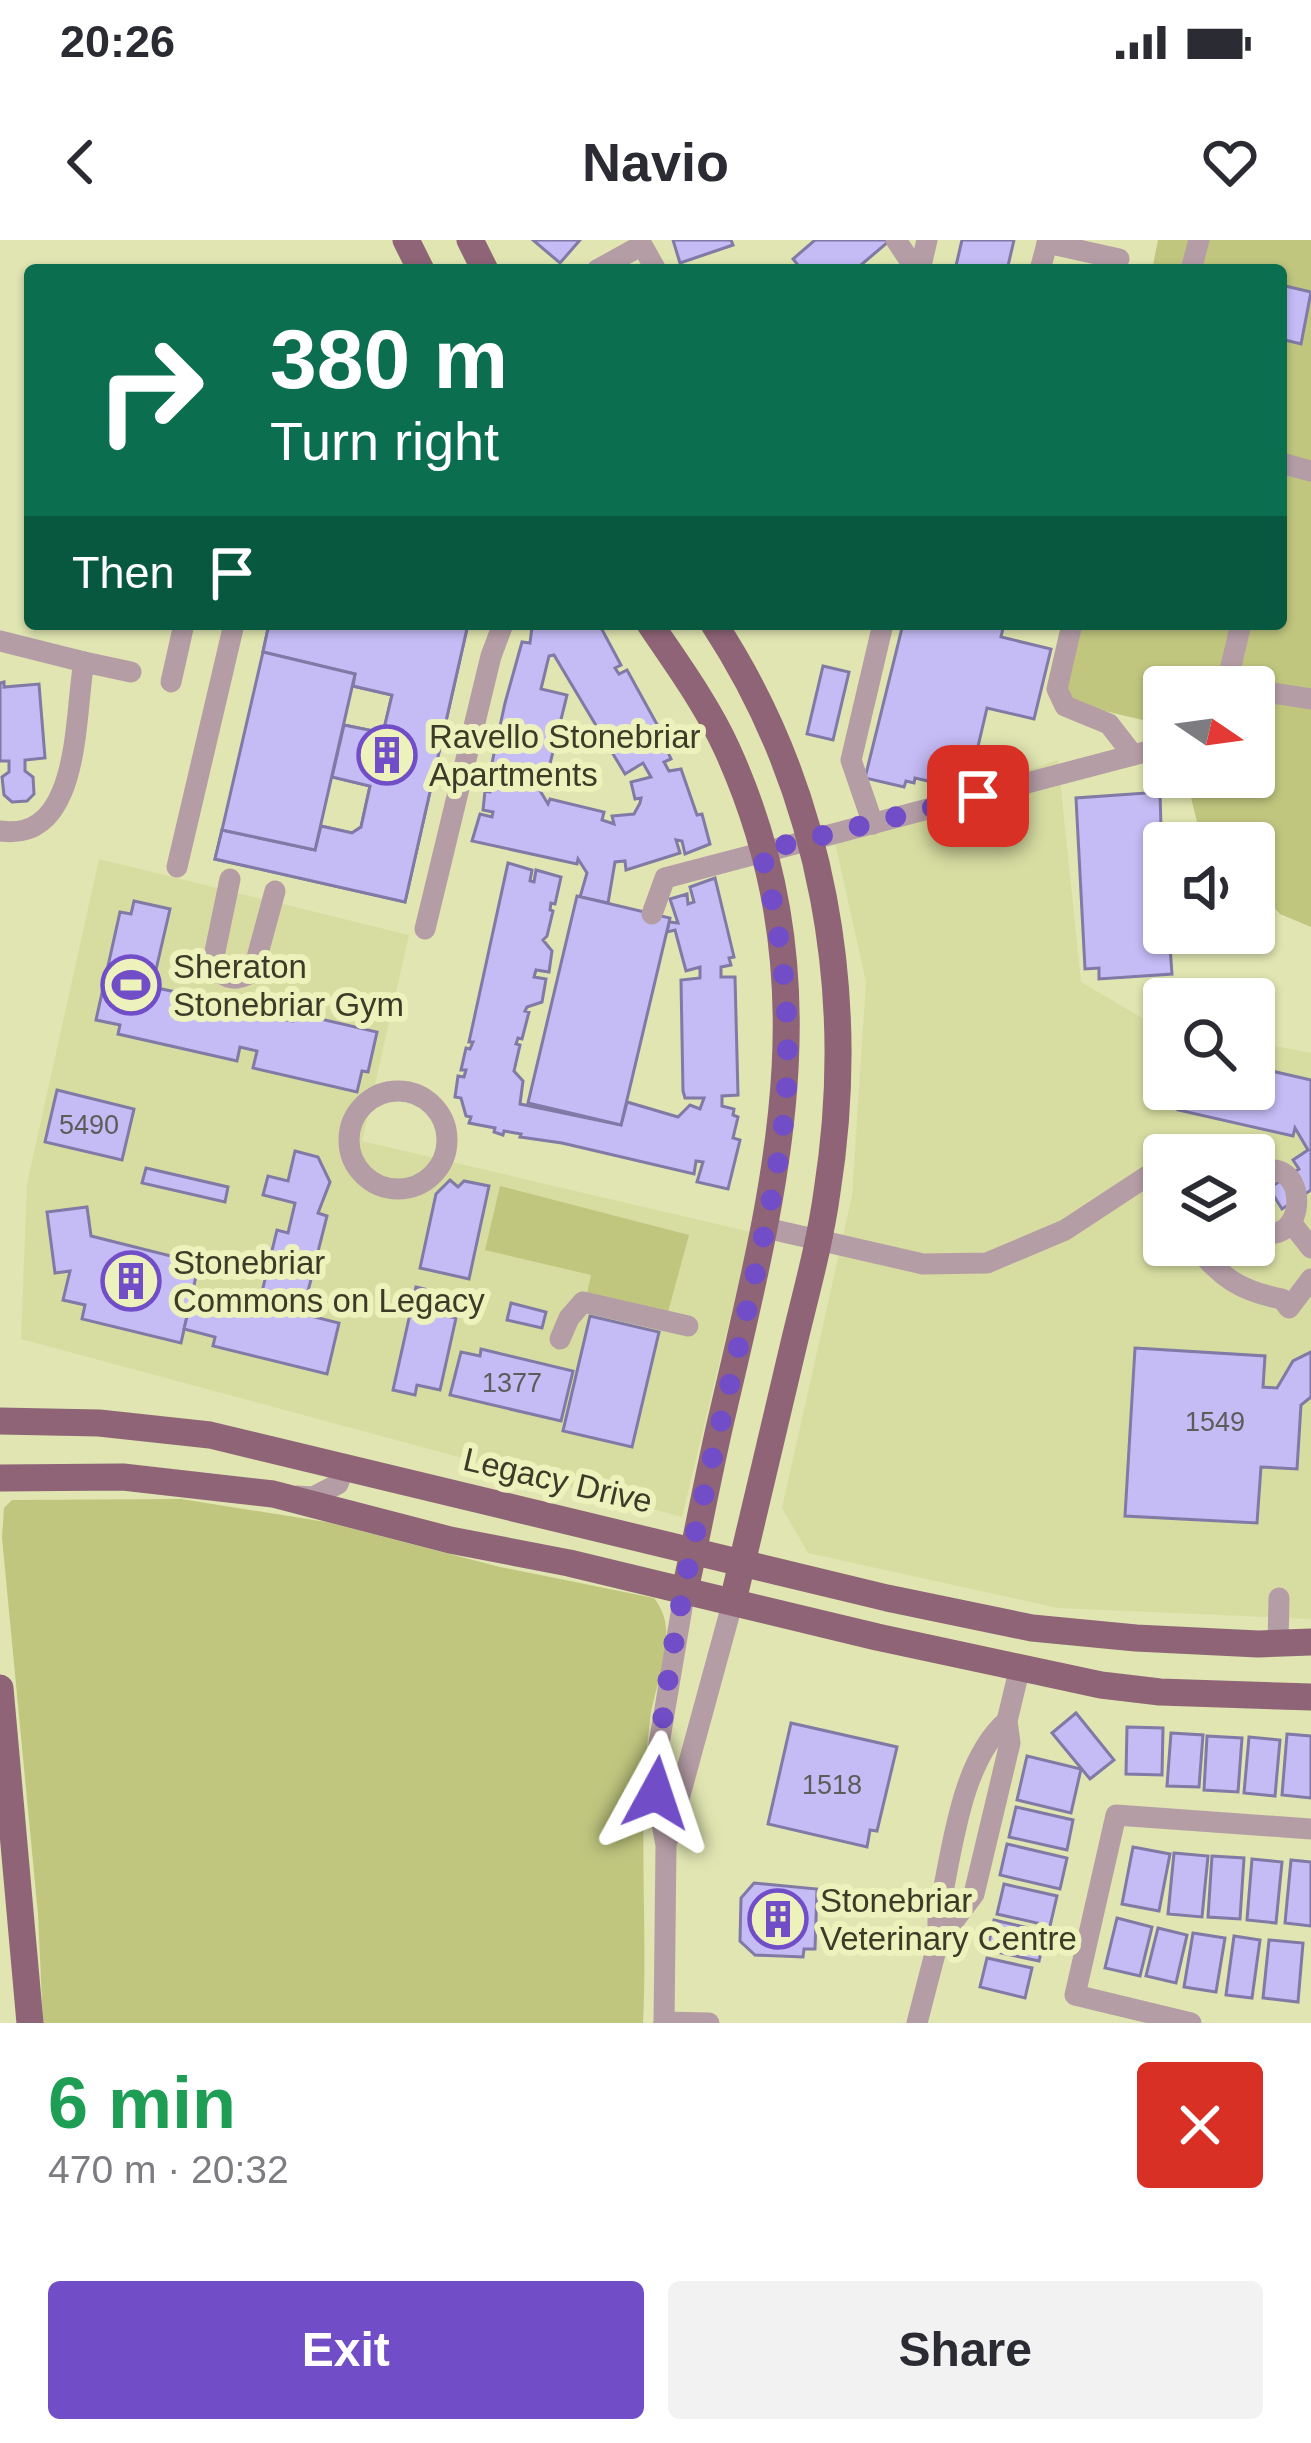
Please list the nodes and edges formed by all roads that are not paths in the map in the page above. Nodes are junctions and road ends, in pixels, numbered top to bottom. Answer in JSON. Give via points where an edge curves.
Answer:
{"nodes":[{"id":1,"x":640,"y":242,"type":"edge"},
{"id":2,"x":1048,"y":242,"type":"edge"},
{"id":3,"x":1119,"y":259,"type":"dead end"},
{"id":4,"x":606,"y":264,"type":"edge"},
{"id":5,"x":183,"y":630,"type":"edge"},
{"id":6,"x":233,"y":630,"type":"edge"},
{"id":7,"x":501,"y":630,"type":"edge"},
{"id":8,"x":654,"y":630,"type":"edge"},
{"id":9,"x":718,"y":630,"type":"edge"},
{"id":10,"x":882,"y":630,"type":"edge"},
{"id":11,"x":1071,"y":630,"type":"edge"},
{"id":12,"x":1240,"y":630,"type":"edge"},
{"id":13,"x":0,"y":641,"type":"edge"},
{"id":14,"x":84,"y":662,"type":"junction"},
{"id":15,"x":1233,"y":666,"type":"edge"},
{"id":16,"x":131,"y":672,"type":"dead end"},
{"id":17,"x":171,"y":682,"type":"dead end"},
{"id":18,"x":1275,"y":693,"type":"edge"},
{"id":19,"x":1311,"y":699,"type":"edge"},
{"id":20,"x":1143,"y":752,"type":"edge"},
{"id":21,"x":1133,"y":754,"type":"junction"},
{"id":22,"x":872,"y":824,"type":"junction"},
{"id":23,"x":0,"y":831,"type":"edge"},
{"id":24,"x":811,"y":838,"type":"junction"},
{"id":25,"x":761,"y":851,"type":"junction"},
{"id":26,"x":177,"y":867,"type":"dead end"},
{"id":27,"x":230,"y":879,"type":"dead end"},
{"id":28,"x":275,"y":891,"type":"dead end"},
{"id":29,"x":652,"y":914,"type":"dead end"},
{"id":30,"x":425,"y":929,"type":"dead end"},
{"id":31,"x":446,"y":1151,"type":"joint"},
{"id":32,"x":1275,"y":1171,"type":"edge"},
{"id":33,"x":1143,"y":1180,"type":"edge"},
{"id":34,"x":1293,"y":1225,"type":"junction"},
{"id":35,"x":766,"y":1228,"type":"junction"},
{"id":36,"x":1275,"y":1234,"type":"edge"},
{"id":37,"x":818,"y":1240,"type":"junction"},
{"id":38,"x":1311,"y":1248,"type":"edge"},
{"id":39,"x":1213,"y":1266,"type":"edge"},
{"id":40,"x":1311,"y":1280,"type":"edge"},
{"id":41,"x":688,"y":1326,"type":"dead end"},
{"id":42,"x":560,"y":1339,"type":"dead end"},
{"id":43,"x":0,"y":1421,"type":"edge"},
{"id":44,"x":344,"y":1467,"type":"junction"},
{"id":45,"x":0,"y":1478,"type":"edge"},
{"id":46,"x":273,"y":1493,"type":"junction"},
{"id":47,"x":694,"y":1550,"type":"junction"},
{"id":48,"x":742,"y":1561,"type":"junction"},
{"id":49,"x":685,"y":1590,"type":"junction"},
{"id":50,"x":1279,"y":1598,"type":"dead end"},
{"id":51,"x":734,"y":1601,"type":"junction"},
{"id":52,"x":1032,"y":1628,"type":"junction"},
{"id":53,"x":1311,"y":1642,"type":"edge"},
{"id":54,"x":1278,"y":1643,"type":"junction"},
{"id":55,"x":1020,"y":1667,"type":"junction"},
{"id":56,"x":0,"y":1688,"type":"edge"},
{"id":57,"x":1311,"y":1697,"type":"edge"},
{"id":58,"x":1007,"y":1721,"type":"junction"},
{"id":59,"x":964,"y":1806,"type":"junction"},
{"id":60,"x":994,"y":1814,"type":"junction"},
{"id":61,"x":1311,"y":1829,"type":"edge"},
{"id":62,"x":666,"y":1845,"type":"junction"},
{"id":63,"x":938,"y":1942,"type":"junction"},
{"id":64,"x":664,"y":2022,"type":"edge"},
{"id":65,"x":30,"y":2023,"type":"edge"},
{"id":66,"x":709,"y":2023,"type":"edge"},
{"id":67,"x":917,"y":2023,"type":"edge"},
{"id":68,"x":1191,"y":2023,"type":"edge"}],
"edges":[{"from":1,"to":4,"type":"street"},
{"from":2,"to":3,"type":"street"},
{"from":5,"to":17,"type":"street"},
{"from":6,"to":26,"type":"street"},
{"from":7,"to":30,"type":"street"},
{"from":8,"to":25,"type":"main road","via":[[728,750]]},
{"from":9,"to":24,"type":"main road","via":[[748,681]]},
{"from":10,"to":22,"type":"street","via":[[851,760]]},
{"from":11,"to":21,"type":"street","via":[[1057,689],[1065,706],[1109,724]]},
{"from":12,"to":15,"type":"street"},
{"from":13,"to":14,"type":"street"},
{"from":14,"to":16,"type":"street"},
{"from":14,"to":23,"type":"street","via":[[80,722],[62,788],[46,819],[27,833]]},
{"from":18,"to":19,"type":"street"},
{"from":20,"to":21,"type":"street"},
{"from":21,"to":22,"type":"street"},
{"from":22,"to":24,"type":"street"},
{"from":24,"to":25,"type":"street"},
{"from":24,"to":37,"type":"main road","via":[[833,952],[838,1042]]},
{"from":25,"to":29,"type":"street","via":[[664,878]]},
{"from":25,"to":35,"type":"main road","via":[[779,931],[788,1055]]},
{"from":27,"to":28,"type":"street","via":[[212,967],[224,977],[253,972]]},
{"from":31,"to":31,"type":"street","via":[[436,1108],[406,1091],[371,1098],[349,1128],[356,1168],[391,1190],[426,1181]]},
{"from":32,"to":34,"type":"street","via":[[1299,1186],[1303,1206]]},
{"from":33,"to":37,"type":"street","via":[[1065,1230],[987,1264],[923,1264]]},
{"from":34,"to":36,"type":"street"},
{"from":34,"to":38,"type":"street"},
{"from":35,"to":37,"type":"street"},
{"from":35,"to":47,"type":"main road"},
{"from":37,"to":48,"type":"main road"},
{"from":39,"to":40,"type":"street","via":[[1289,1308]]},
{"from":41,"to":42,"type":"street","via":[[583,1302]]},
{"from":43,"to":44,"type":"main road","name":"Legacy Drive","via":[[179,1430]]},
{"from":44,"to":46,"type":"street","via":[[338,1484],[313,1497]]},
{"from":44,"to":47,"type":"main road","name":"Legacy Drive"},
{"from":45,"to":46,"type":"main road","via":[[123,1478]]},
{"from":46,"to":49,"type":"main road"},
{"from":47,"to":48,"type":"main road","name":"Legacy Drive"},
{"from":47,"to":49,"type":"main road"},
{"from":48,"to":51,"type":"main road"},
{"from":48,"to":52,"type":"main road","name":"Legacy Drive"},
{"from":49,"to":51,"type":"main road"},
{"from":49,"to":62,"type":"street","via":[[659,1744],[656,1793]]},
{"from":50,"to":54,"type":"street"},
{"from":51,"to":55,"type":"main road"},
{"from":51,"to":62,"type":"street"},
{"from":52,"to":54,"type":"main road","name":"Legacy Drive"},
{"from":52,"to":55,"type":"main road"},
{"from":53,"to":54,"type":"main road","name":"Legacy Drive"},
{"from":55,"to":57,"type":"main road","via":[[1101,1685]]},
{"from":55,"to":58,"type":"street"},
{"from":56,"to":65,"type":"main road"},
{"from":58,"to":59,"type":"street","via":[[973,1766]]},
{"from":58,"to":60,"type":"street","via":[[1010,1743]]},
{"from":59,"to":60,"type":"street"},
{"from":59,"to":63,"type":"street"},
{"from":60,"to":63,"type":"street","via":[[974,1894]]},
{"from":61,"to":68,"type":"street","via":[[1116,1815],[1075,1995]]},
{"from":62,"to":64,"type":"street"},
{"from":63,"to":67,"type":"street"},
{"from":64,"to":66,"type":"street"}]}
